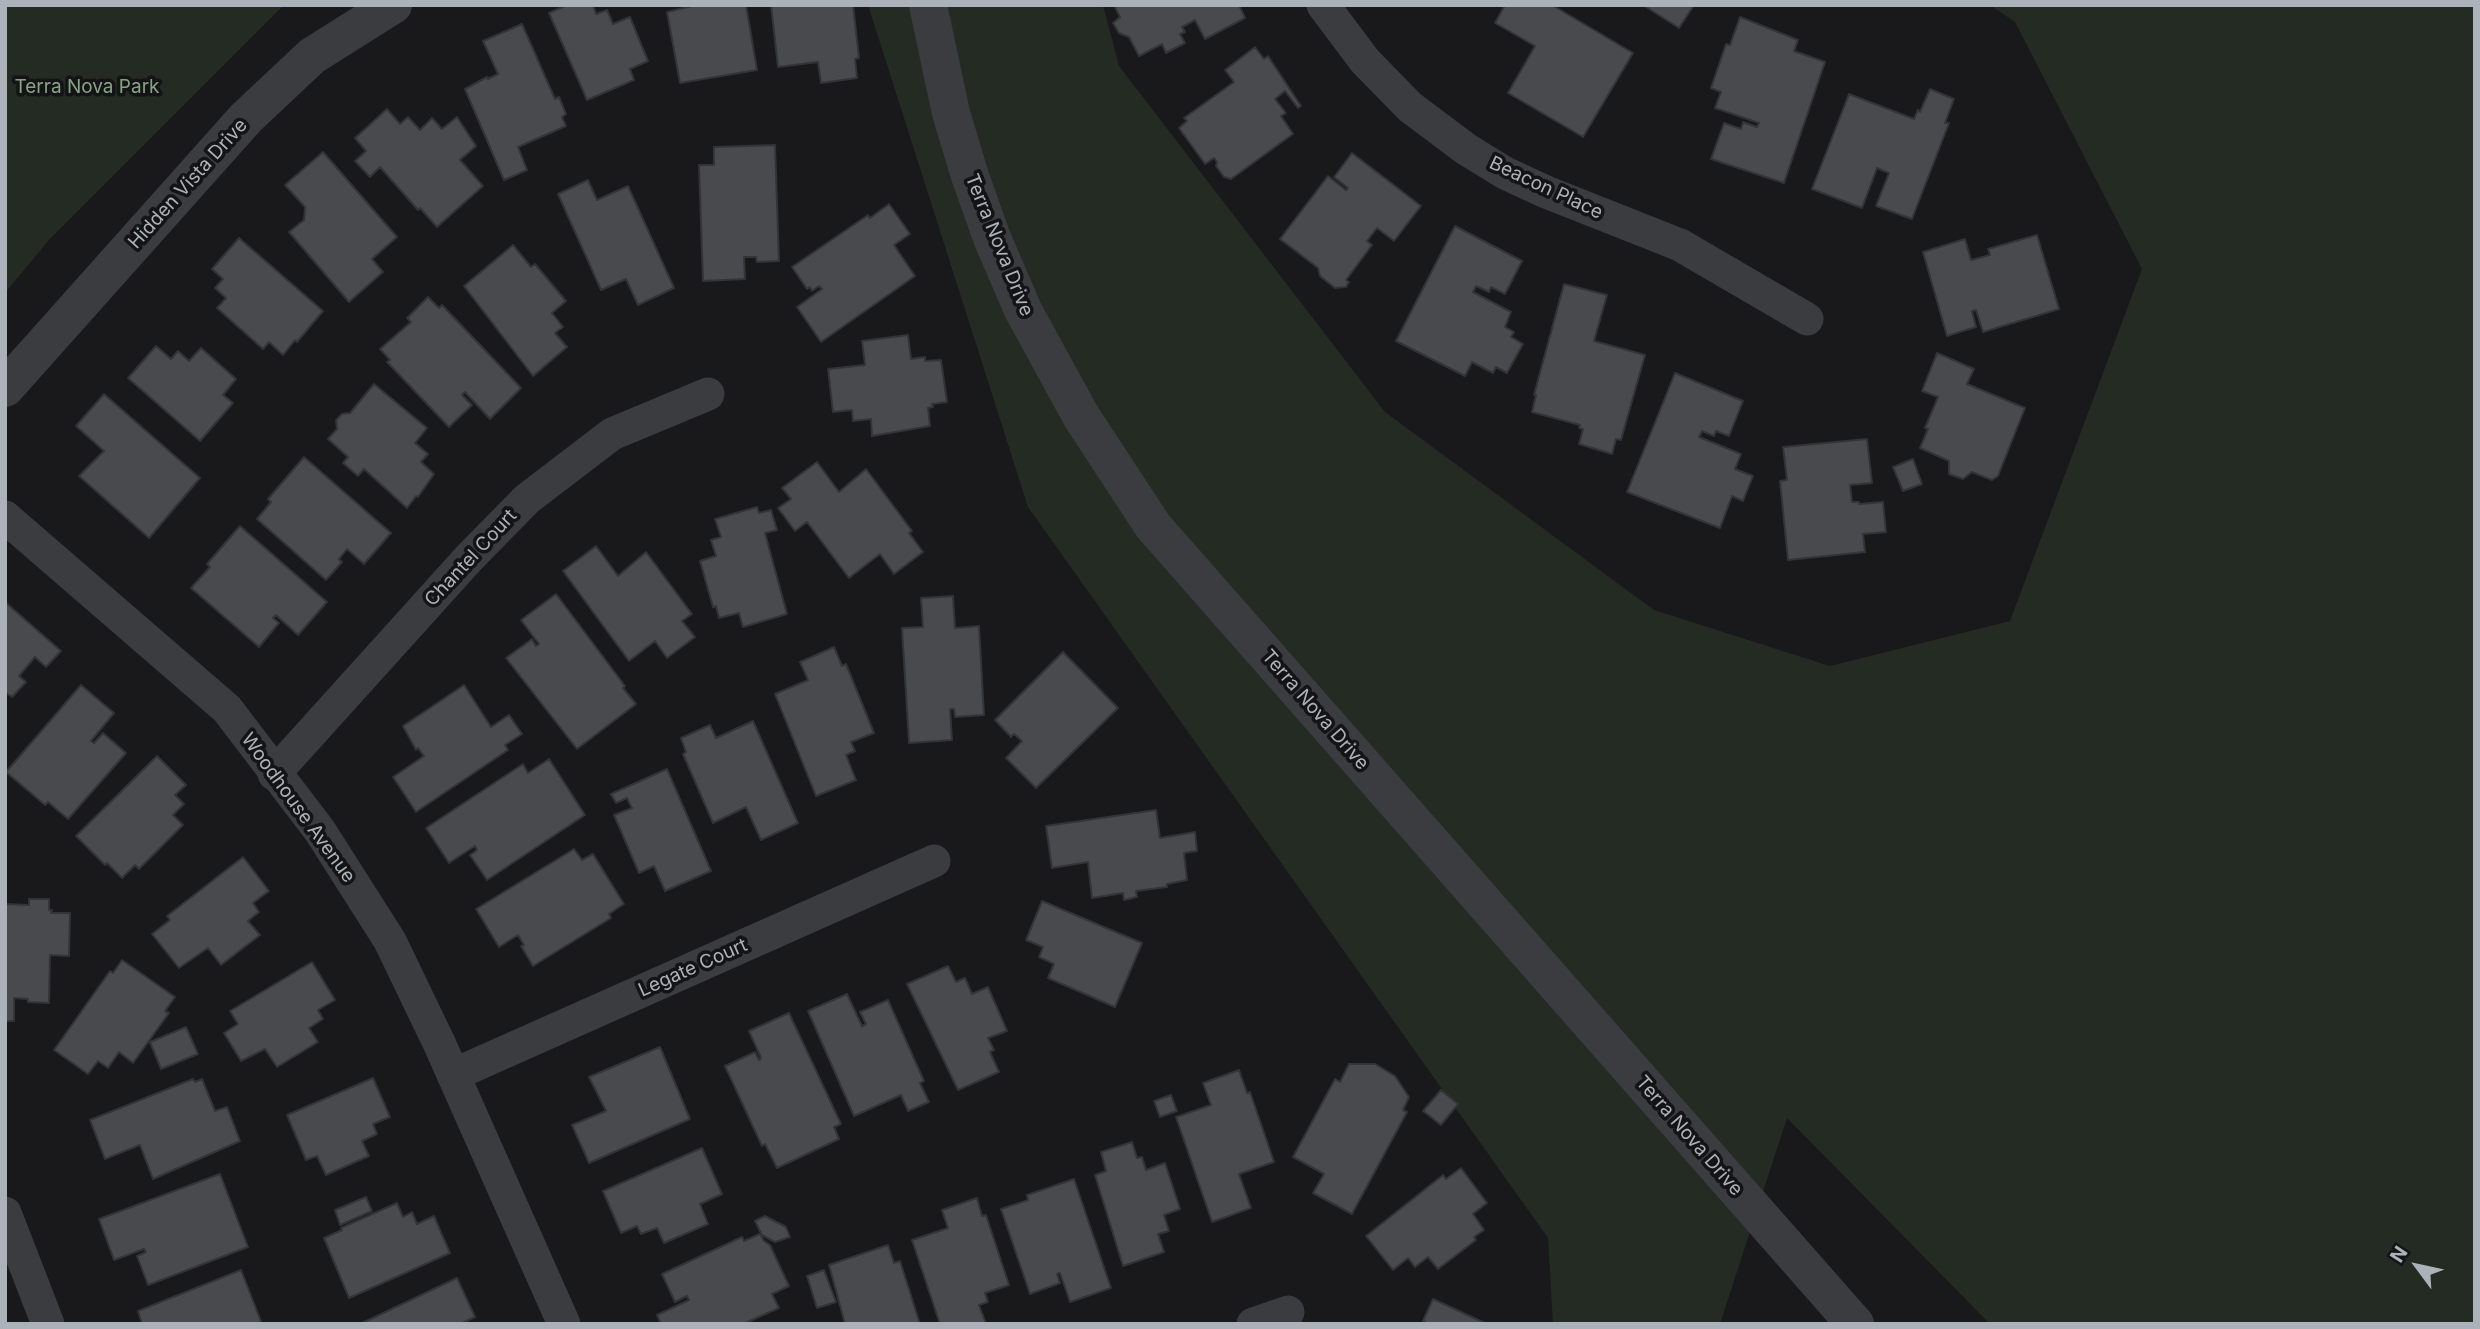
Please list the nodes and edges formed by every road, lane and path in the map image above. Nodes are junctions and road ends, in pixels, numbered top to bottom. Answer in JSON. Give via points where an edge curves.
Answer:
{"nodes":[{"id":1,"x":928,"y":5,"type":"edge"},
{"id":2,"x":1323,"y":5,"type":"edge"},
{"id":3,"x":390,"y":6,"type":"edge"},
{"id":4,"x":1807,"y":319,"type":"dead end"},
{"id":5,"x":5,"y":388,"type":"edge"},
{"id":6,"x":708,"y":394,"type":"dead end"},
{"id":7,"x":5,"y":517,"type":"edge"},
{"id":8,"x":274,"y":774,"type":"junction"},
{"id":9,"x":934,"y":861,"type":"dead end"},
{"id":10,"x":453,"y":1075,"type":"junction"},
{"id":11,"x":5,"y":1213,"type":"edge"},
{"id":12,"x":1288,"y":1312,"type":"dead end"},
{"id":13,"x":48,"y":1324,"type":"edge"},
{"id":14,"x":564,"y":1324,"type":"edge"},
{"id":15,"x":1253,"y":1324,"type":"edge"},
{"id":16,"x":1855,"y":1324,"type":"edge"}],
"edges":[{"from":1,"to":16,"type":"street","name":"Terra Nova Drive","via":[[970,176],[1023,310],[1081,416],[1153,526]]},
{"from":2,"to":4,"type":"street","name":"Beacon Place","via":[[1392,89],[1466,149],[1546,192],[1680,245]]},
{"from":3,"to":5,"type":"street","name":"Hidden Vista Drive","via":[[312,56],[246,118]]},
{"from":6,"to":8,"type":"street","name":"Chantel Court","via":[[612,434],[527,499]]},
{"from":7,"to":8,"type":"street","name":"Woodhouse Avenue","via":[[227,709]]},
{"from":8,"to":10,"type":"street","name":"Woodhouse Avenue","via":[[320,831],[390,942]]},
{"from":9,"to":10,"type":"street","name":"Legate Court"},
{"from":10,"to":14,"type":"street","name":"Woodhouse Avenue"},
{"from":11,"to":13,"type":"street"},
{"from":12,"to":15,"type":"street"}]}
